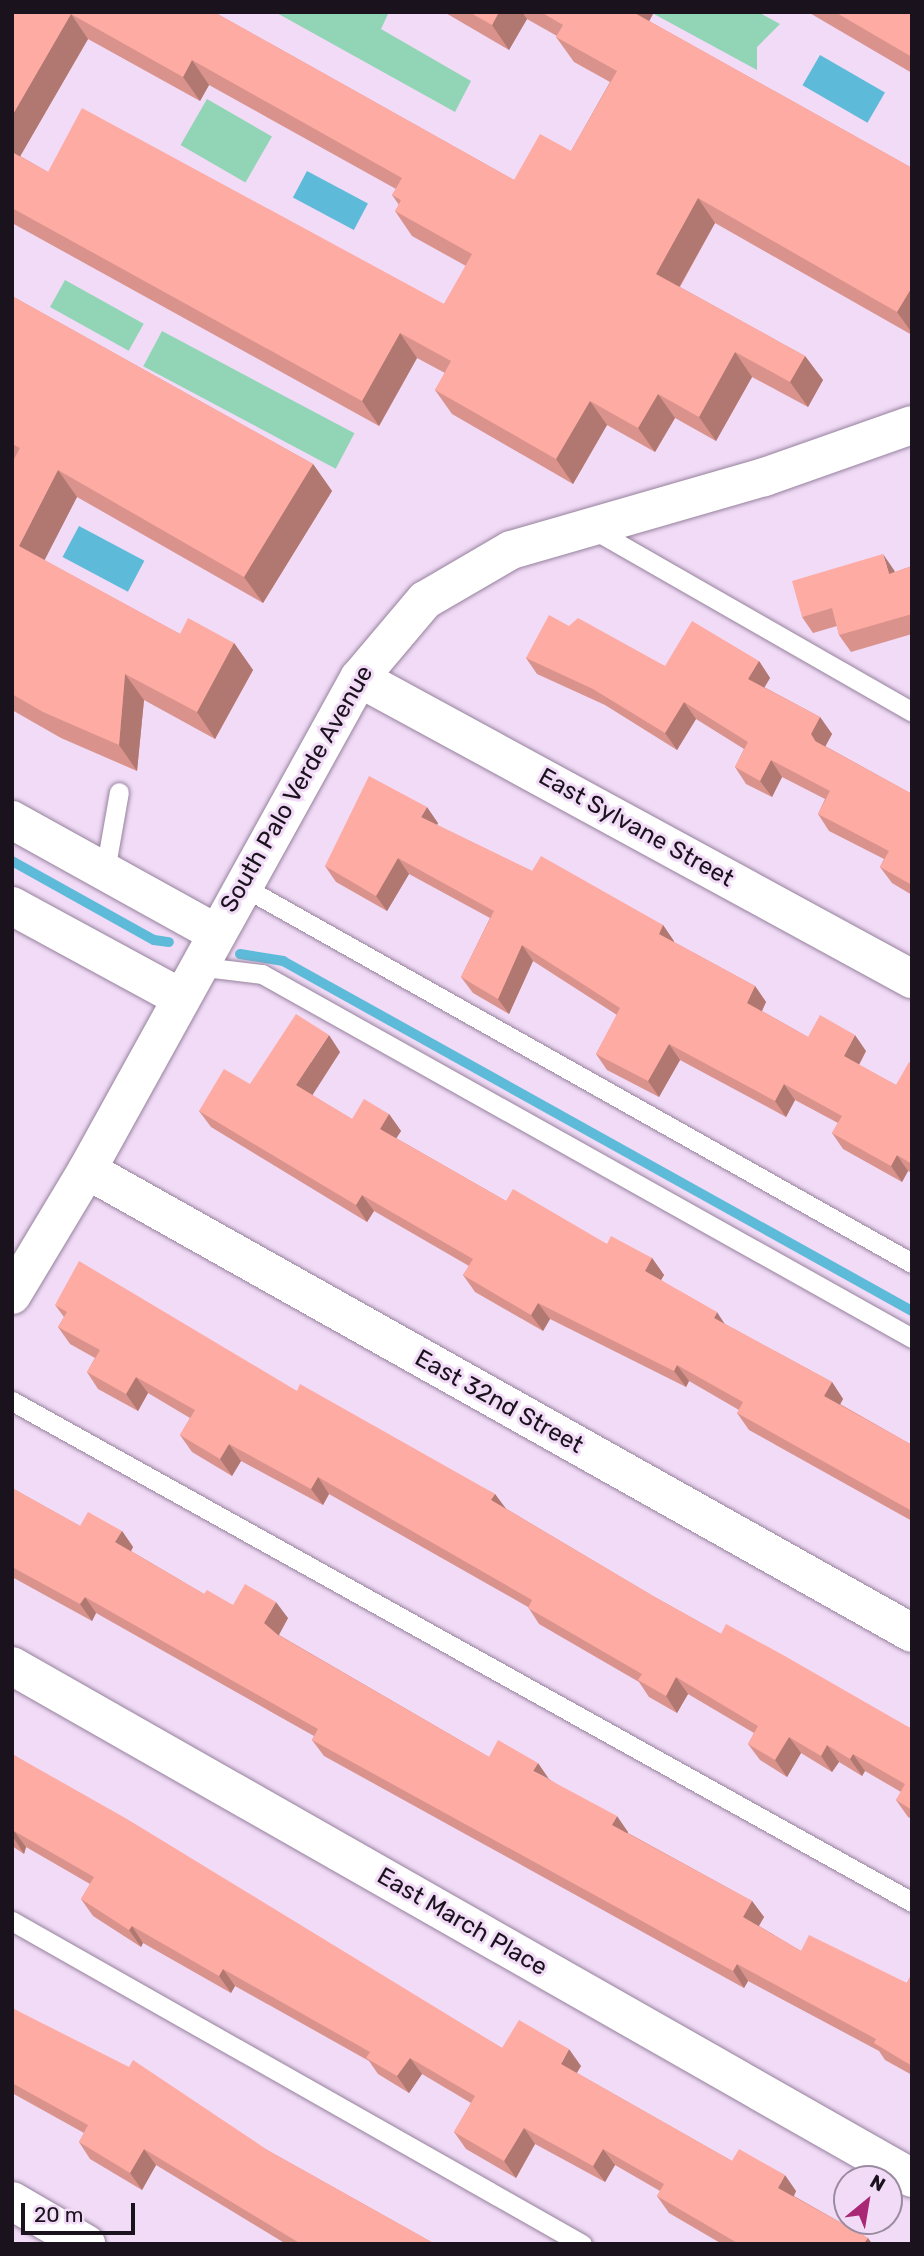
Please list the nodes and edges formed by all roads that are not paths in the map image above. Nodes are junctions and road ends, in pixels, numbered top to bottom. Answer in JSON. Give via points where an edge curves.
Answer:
{"nodes":[{"id":1,"x":912,"y":425,"type":"edge"},
{"id":2,"x":587,"y":526,"type":"junction"},
{"id":3,"x":359,"y":678,"type":"junction"},
{"id":4,"x":912,"y":712,"type":"edge"},
{"id":5,"x":119,"y":792,"type":"dead end"},
{"id":6,"x":12,"y":820,"type":"edge"},
{"id":7,"x":105,"y":871,"type":"junction"},
{"id":8,"x":240,"y":885,"type":"junction"},
{"id":9,"x":12,"y":906,"type":"edge"},
{"id":10,"x":214,"y":932,"type":"junction"},
{"id":11,"x":912,"y":979,"type":"edge"},
{"id":12,"x":187,"y":981,"type":"junction"},
{"id":13,"x":86,"y":1170,"type":"junction"},
{"id":14,"x":912,"y":1263,"type":"edge"},
{"id":15,"x":12,"y":1295,"type":"edge"},
{"id":16,"x":912,"y":1338,"type":"edge"},
{"id":17,"x":12,"y":1401,"type":"edge"},
{"id":18,"x":912,"y":1633,"type":"edge"},
{"id":19,"x":12,"y":1665,"type":"edge"},
{"id":20,"x":912,"y":1902,"type":"edge"},
{"id":21,"x":12,"y":1921,"type":"edge"},
{"id":22,"x":912,"y":2178,"type":"edge"},
{"id":23,"x":12,"y":2201,"type":"edge"},
{"id":24,"x":86,"y":2244,"type":"edge"},
{"id":25,"x":582,"y":2244,"type":"edge"}],
"edges":[{"from":1,"to":2,"type":"street","name":"South Palo Verde Avenue","via":[[764,477]]},
{"from":2,"to":3,"type":"street","name":"South Palo Verde Avenue","via":[[511,550],[451,582],[400,625]]},
{"from":2,"to":4,"type":"lane"},
{"from":3,"to":8,"type":"street","name":"South Palo Verde Avenue"},
{"from":3,"to":11,"type":"street","name":"East Sylvane Street"},
{"from":5,"to":7,"type":"lane"},
{"from":6,"to":7,"type":"street"},
{"from":7,"to":10,"type":"street"},
{"from":8,"to":10,"type":"street","name":"South Palo Verde Avenue"},
{"from":8,"to":14,"type":"lane"},
{"from":9,"to":12,"type":"street"},
{"from":10,"to":12,"type":"street","name":"South Palo Verde Avenue"},
{"from":12,"to":13,"type":"street","name":"South Palo Verde Avenue"},
{"from":12,"to":16,"type":"lane","via":[[262,974]]},
{"from":13,"to":15,"type":"street","name":"South Palo Verde Avenue"},
{"from":13,"to":18,"type":"street","name":"East 32nd Street"},
{"from":17,"to":20,"type":"lane"},
{"from":19,"to":22,"type":"street","name":"East March Place"},
{"from":21,"to":25,"type":"lane"},
{"from":23,"to":24,"type":"street"}]}
